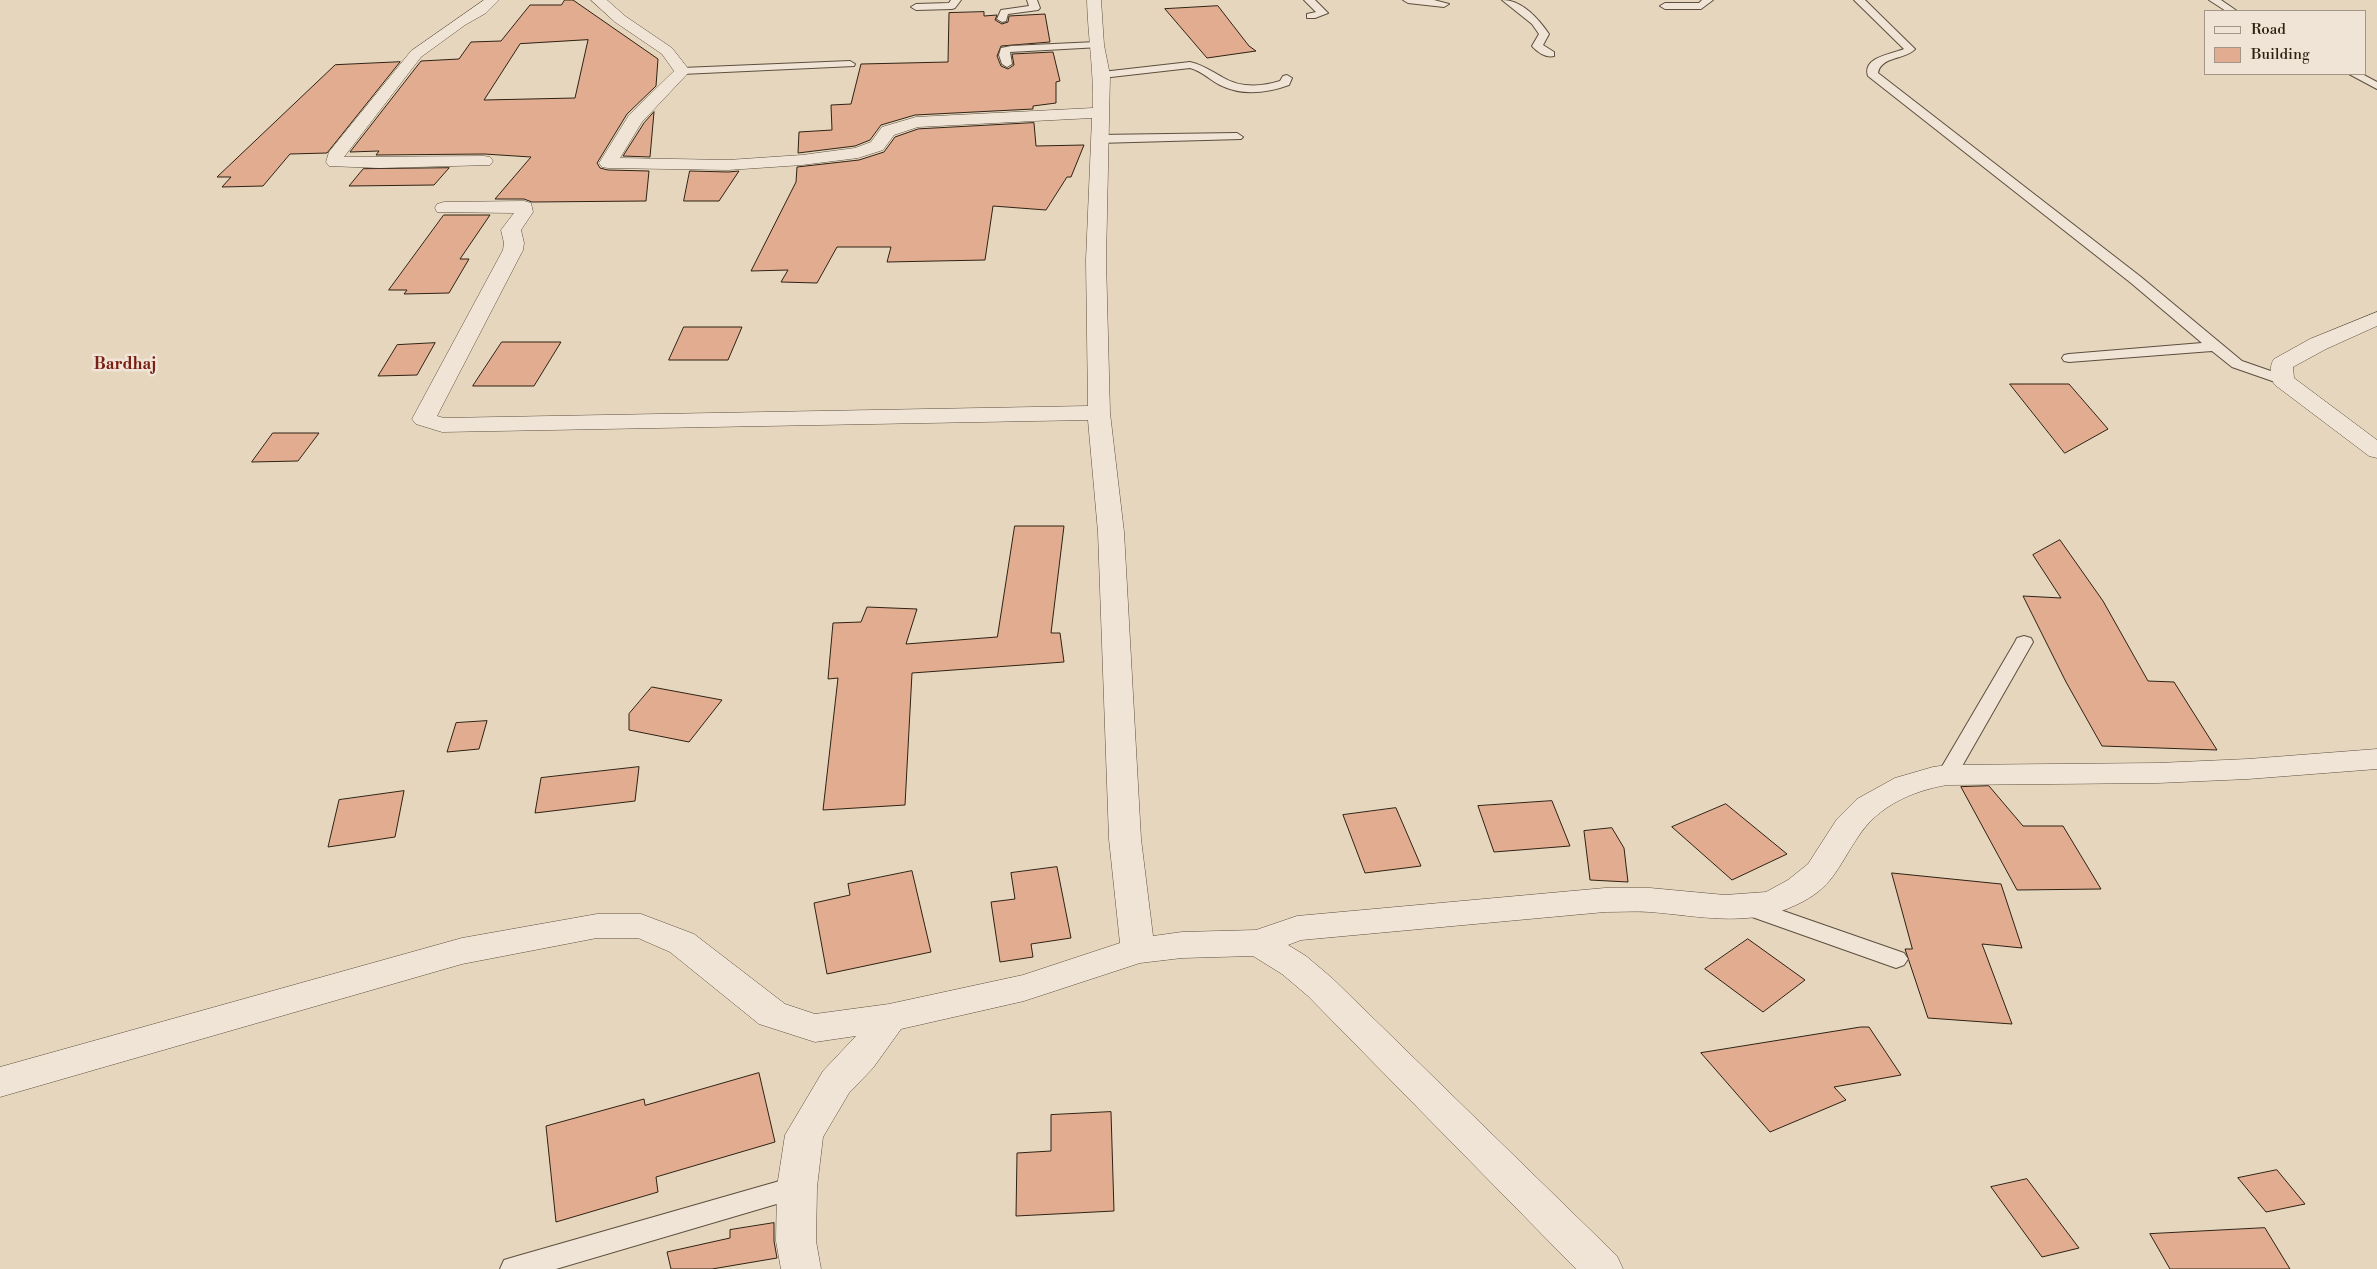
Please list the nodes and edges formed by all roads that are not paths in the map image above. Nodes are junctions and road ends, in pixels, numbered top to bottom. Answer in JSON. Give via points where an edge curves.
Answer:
{"nodes":[{"id":1,"x":492,"y":0,"type":"edge"},
{"id":2,"x":598,"y":0,"type":"edge"},
{"id":3,"x":956,"y":0,"type":"edge"},
{"id":4,"x":1032,"y":0,"type":"edge"},
{"id":5,"x":1094,"y":0,"type":"edge"},
{"id":6,"x":1310,"y":0,"type":"edge"},
{"id":7,"x":1323,"y":0,"type":"edge"},
{"id":8,"x":1408,"y":0,"type":"edge"},
{"id":9,"x":1507,"y":0,"type":"edge"},
{"id":10,"x":1708,"y":0,"type":"edge"},
{"id":11,"x":1859,"y":0,"type":"edge"},
{"id":12,"x":2214,"y":0,"type":"edge"},
{"id":13,"x":1444,"y":4,"type":"dead end"},
{"id":14,"x":1665,"y":6,"type":"dead end"},
{"id":15,"x":916,"y":7,"type":"dead end"},
{"id":16,"x":1333,"y":9,"type":"dead end"},
{"id":17,"x":2230,"y":10,"type":"edge"},
{"id":18,"x":1311,"y":16,"type":"dead end"},
{"id":19,"x":1002,"y":19,"type":"dead end"},
{"id":20,"x":1096,"y":45,"type":"junction"},
{"id":21,"x":1550,"y":54,"type":"dead end"},
{"id":22,"x":850,"y":64,"type":"dead end"},
{"id":23,"x":1007,"y":64,"type":"dead end"},
{"id":24,"x":682,"y":71,"type":"junction"},
{"id":25,"x":1102,"y":75,"type":"junction"},
{"id":26,"x":2356,"y":75,"type":"edge"},
{"id":27,"x":1287,"y":78,"type":"dead end"},
{"id":28,"x":2377,"y":86,"type":"edge"},
{"id":29,"x":1100,"y":126,"type":"junction"},
{"id":30,"x":1237,"y":136,"type":"dead end"},
{"id":31,"x":484,"y":161,"type":"dead end"},
{"id":32,"x":444,"y":208,"type":"dead end"},
{"id":33,"x":2377,"y":318,"type":"edge"},
{"id":34,"x":2215,"y":346,"type":"junction"},
{"id":35,"x":2069,"y":358,"type":"dead end"},
{"id":36,"x":2283,"y":380,"type":"junction"},
{"id":37,"x":1099,"y":413,"type":"junction"},
{"id":38,"x":2377,"y":451,"type":"edge"},
{"id":39,"x":2024,"y":642,"type":"dead end"},
{"id":40,"x":2377,"y":759,"type":"edge"},
{"id":41,"x":1947,"y":775,"type":"junction"},
{"id":42,"x":1746,"y":906,"type":"junction"},
{"id":43,"x":1259,"y":943,"type":"junction"},
{"id":44,"x":1138,"y":950,"type":"junction"},
{"id":45,"x":1896,"y":959,"type":"dead end"},
{"id":46,"x":889,"y":1018,"type":"junction"},
{"id":47,"x":0,"y":1082,"type":"edge"},
{"id":48,"x":797,"y":1187,"type":"junction"},
{"id":49,"x":514,"y":1269,"type":"edge"},
{"id":50,"x":801,"y":1269,"type":"edge"},
{"id":51,"x":1603,"y":1269,"type":"edge"}],
"edges":[{"from":1,"to":31,"type":"street","via":[[416,54],[335,156],[335,162],[346,163]]},
{"from":2,"to":24,"type":"street","via":[[667,51]]},
{"from":3,"to":15,"type":"lane","via":[[952,6]]},
{"from":4,"to":19,"type":"lane","via":[[1034,8],[1004,12]]},
{"from":5,"to":20,"type":"street"},
{"from":6,"to":18,"type":"lane","via":[[1323,13]]},
{"from":7,"to":16,"type":"lane"},
{"from":8,"to":13,"type":"lane"},
{"from":9,"to":21,"type":"lane","via":[[1536,22],[1544,34],[1537,46]]},
{"from":10,"to":14,"type":"lane","via":[[1701,6]]},
{"from":11,"to":34,"type":"lane","via":[[1910,49],[1905,54],[1878,61],[1872,74],[2136,280]]},
{"from":12,"to":17,"type":"lane"},
{"from":20,"to":23,"type":"lane","via":[[1005,50]]},
{"from":20,"to":25,"type":"street"},
{"from":22,"to":24,"type":"lane"},
{"from":24,"to":29,"type":"street","via":[[635,119],[608,162],[728,164],[858,153],[877,146],[888,131],[916,122]]},
{"from":25,"to":27,"type":"lane","via":[[1190,65],[1202,67],[1227,84],[1251,89],[1277,86]]},
{"from":25,"to":29,"type":"street"},
{"from":26,"to":28,"type":"lane"},
{"from":29,"to":30,"type":"lane"},
{"from":29,"to":37,"type":"street","via":[[1096,260]]},
{"from":32,"to":37,"type":"street","via":[[524,207],[524,212],[510,230],[513,250],[424,419],[430,422],[442,425]]},
{"from":33,"to":36,"type":"street","via":[[2282,364]]},
{"from":34,"to":35,"type":"lane"},
{"from":34,"to":36,"type":"lane","via":[[2237,364]]},
{"from":36,"to":38,"type":"street"},
{"from":37,"to":44,"type":"street","via":[[1112,532],[1126,839]]},
{"from":39,"to":41,"type":"lane"},
{"from":40,"to":41,"type":"street","via":[[2158,774]]},
{"from":41,"to":42,"type":"street","via":[[1922,779],[1893,790],[1862,812],[1849,826],[1825,866],[1812,879],[1768,904]]},
{"from":42,"to":43,"type":"street","via":[[1605,900],[1297,928]]},
{"from":42,"to":45,"type":"lane"},
{"from":43,"to":44,"type":"street"},
{"from":43,"to":51,"type":"street","via":[[1320,987]]},
{"from":44,"to":46,"type":"street","via":[[1024,988]]},
{"from":46,"to":47,"type":"street","via":[[815,1028],[772,1014],[682,943],[641,926],[597,926],[462,951]]},
{"from":46,"to":48,"type":"street","via":[[860,1058],[836,1082],[804,1135]]},
{"from":48,"to":49,"type":"lane"},
{"from":48,"to":50,"type":"street","via":[[796,1240]]}]}
